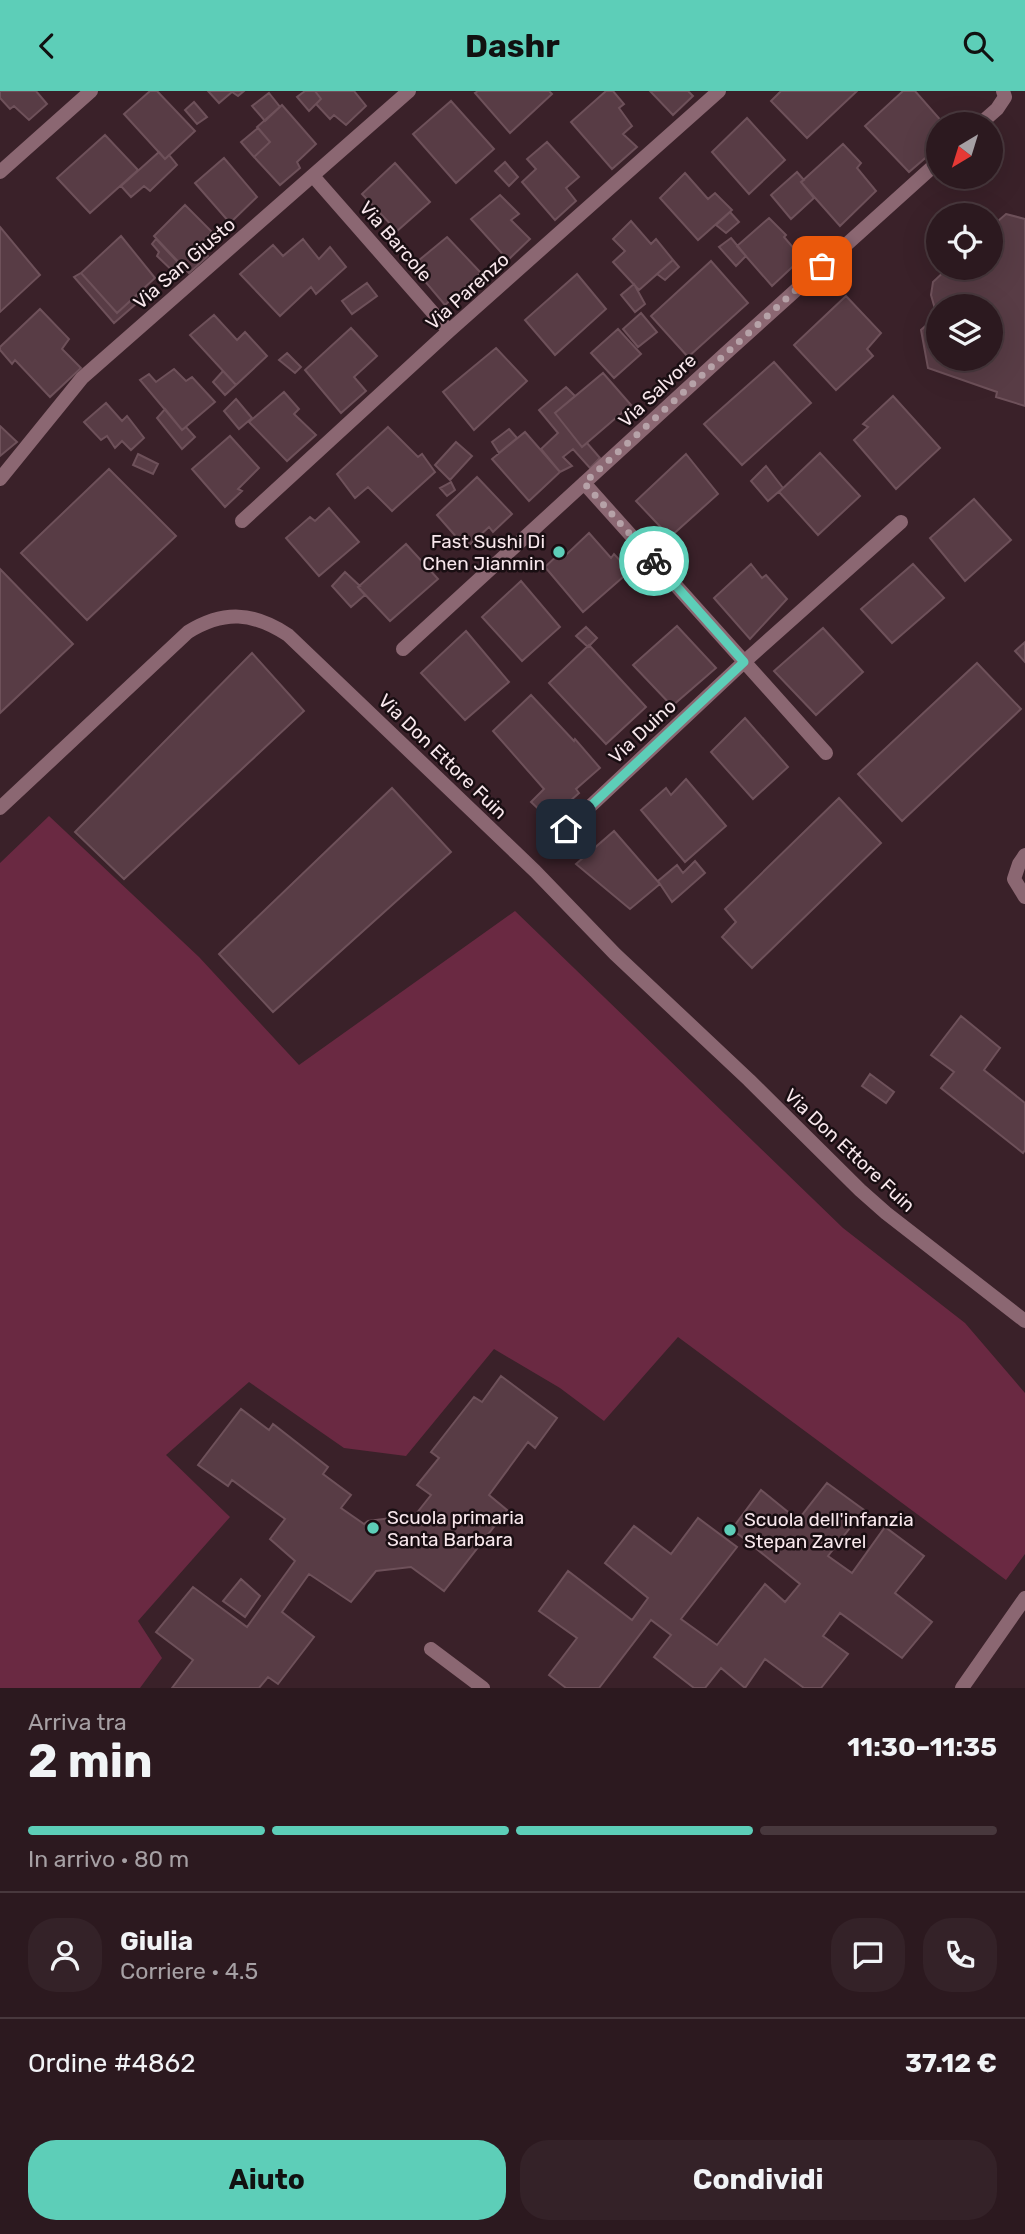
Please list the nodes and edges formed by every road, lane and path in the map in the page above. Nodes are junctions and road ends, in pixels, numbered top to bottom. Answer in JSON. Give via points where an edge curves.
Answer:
{"nodes":[{"id":1,"x":410,"y":91,"type":"edge"},
{"id":2,"x":719,"y":91,"type":"edge"},
{"id":3,"x":1003,"y":91,"type":"edge"},
{"id":4,"x":89,"y":92,"type":"edge"},
{"id":5,"x":995,"y":112,"type":"edge"},
{"id":6,"x":0,"y":172,"type":"edge"},
{"id":7,"x":926,"y":173,"type":"edge"},
{"id":8,"x":313,"y":176,"type":"junction"},
{"id":9,"x":449,"y":331,"type":"junction"},
{"id":10,"x":0,"y":479,"type":"edge"},
{"id":11,"x":584,"y":483,"type":"junction"},
{"id":12,"x":242,"y":521,"type":"dead end"},
{"id":13,"x":901,"y":522,"type":"dead end"},
{"id":14,"x":403,"y":649,"type":"dead end"},
{"id":15,"x":744,"y":662,"type":"junction"},
{"id":16,"x":826,"y":753,"type":"dead end"},
{"id":17,"x":0,"y":808,"type":"edge"},
{"id":18,"x":566,"y":829,"type":"dead end"},
{"id":19,"x":1025,"y":855,"type":"edge"},
{"id":20,"x":1025,"y":897,"type":"edge"},
{"id":21,"x":1025,"y":1321,"type":"edge"},
{"id":22,"x":1025,"y":1598,"type":"edge"},
{"id":23,"x":431,"y":1649,"type":"dead end"},
{"id":24,"x":483,"y":1688,"type":"edge"},
{"id":25,"x":962,"y":1688,"type":"edge"}],
"edges":[{"from":1,"to":8,"type":"street","name":"Via San Giusto"},
{"from":2,"to":9,"type":"street","name":"Via Parenzo"},
{"from":3,"to":5,"type":"street","via":[[1005,97]]},
{"from":4,"to":6,"type":"street"},
{"from":7,"to":11,"type":"street","name":"Via Salvore"},
{"from":8,"to":9,"type":"street","name":"Via Barcole"},
{"from":8,"to":10,"type":"street","name":"Via San Giusto","via":[[82,378]]},
{"from":9,"to":12,"type":"street","name":"Via Parenzo"},
{"from":11,"to":14,"type":"street","name":"Via Salvore"},
{"from":11,"to":15,"type":"street"},
{"from":13,"to":15,"type":"street","name":"Via Duino"},
{"from":15,"to":16,"type":"street"},
{"from":15,"to":18,"type":"street","name":"Via Duino"},
{"from":17,"to":21,"type":"street","name":"Via Don Ettore Fuin","via":[[188,632],[211,619],[235,616],[275,627],[535,871],[869,1198]]},
{"from":19,"to":20,"type":"street","via":[[1014,879]]},
{"from":22,"to":25,"type":"street"},
{"from":23,"to":24,"type":"street"}]}
